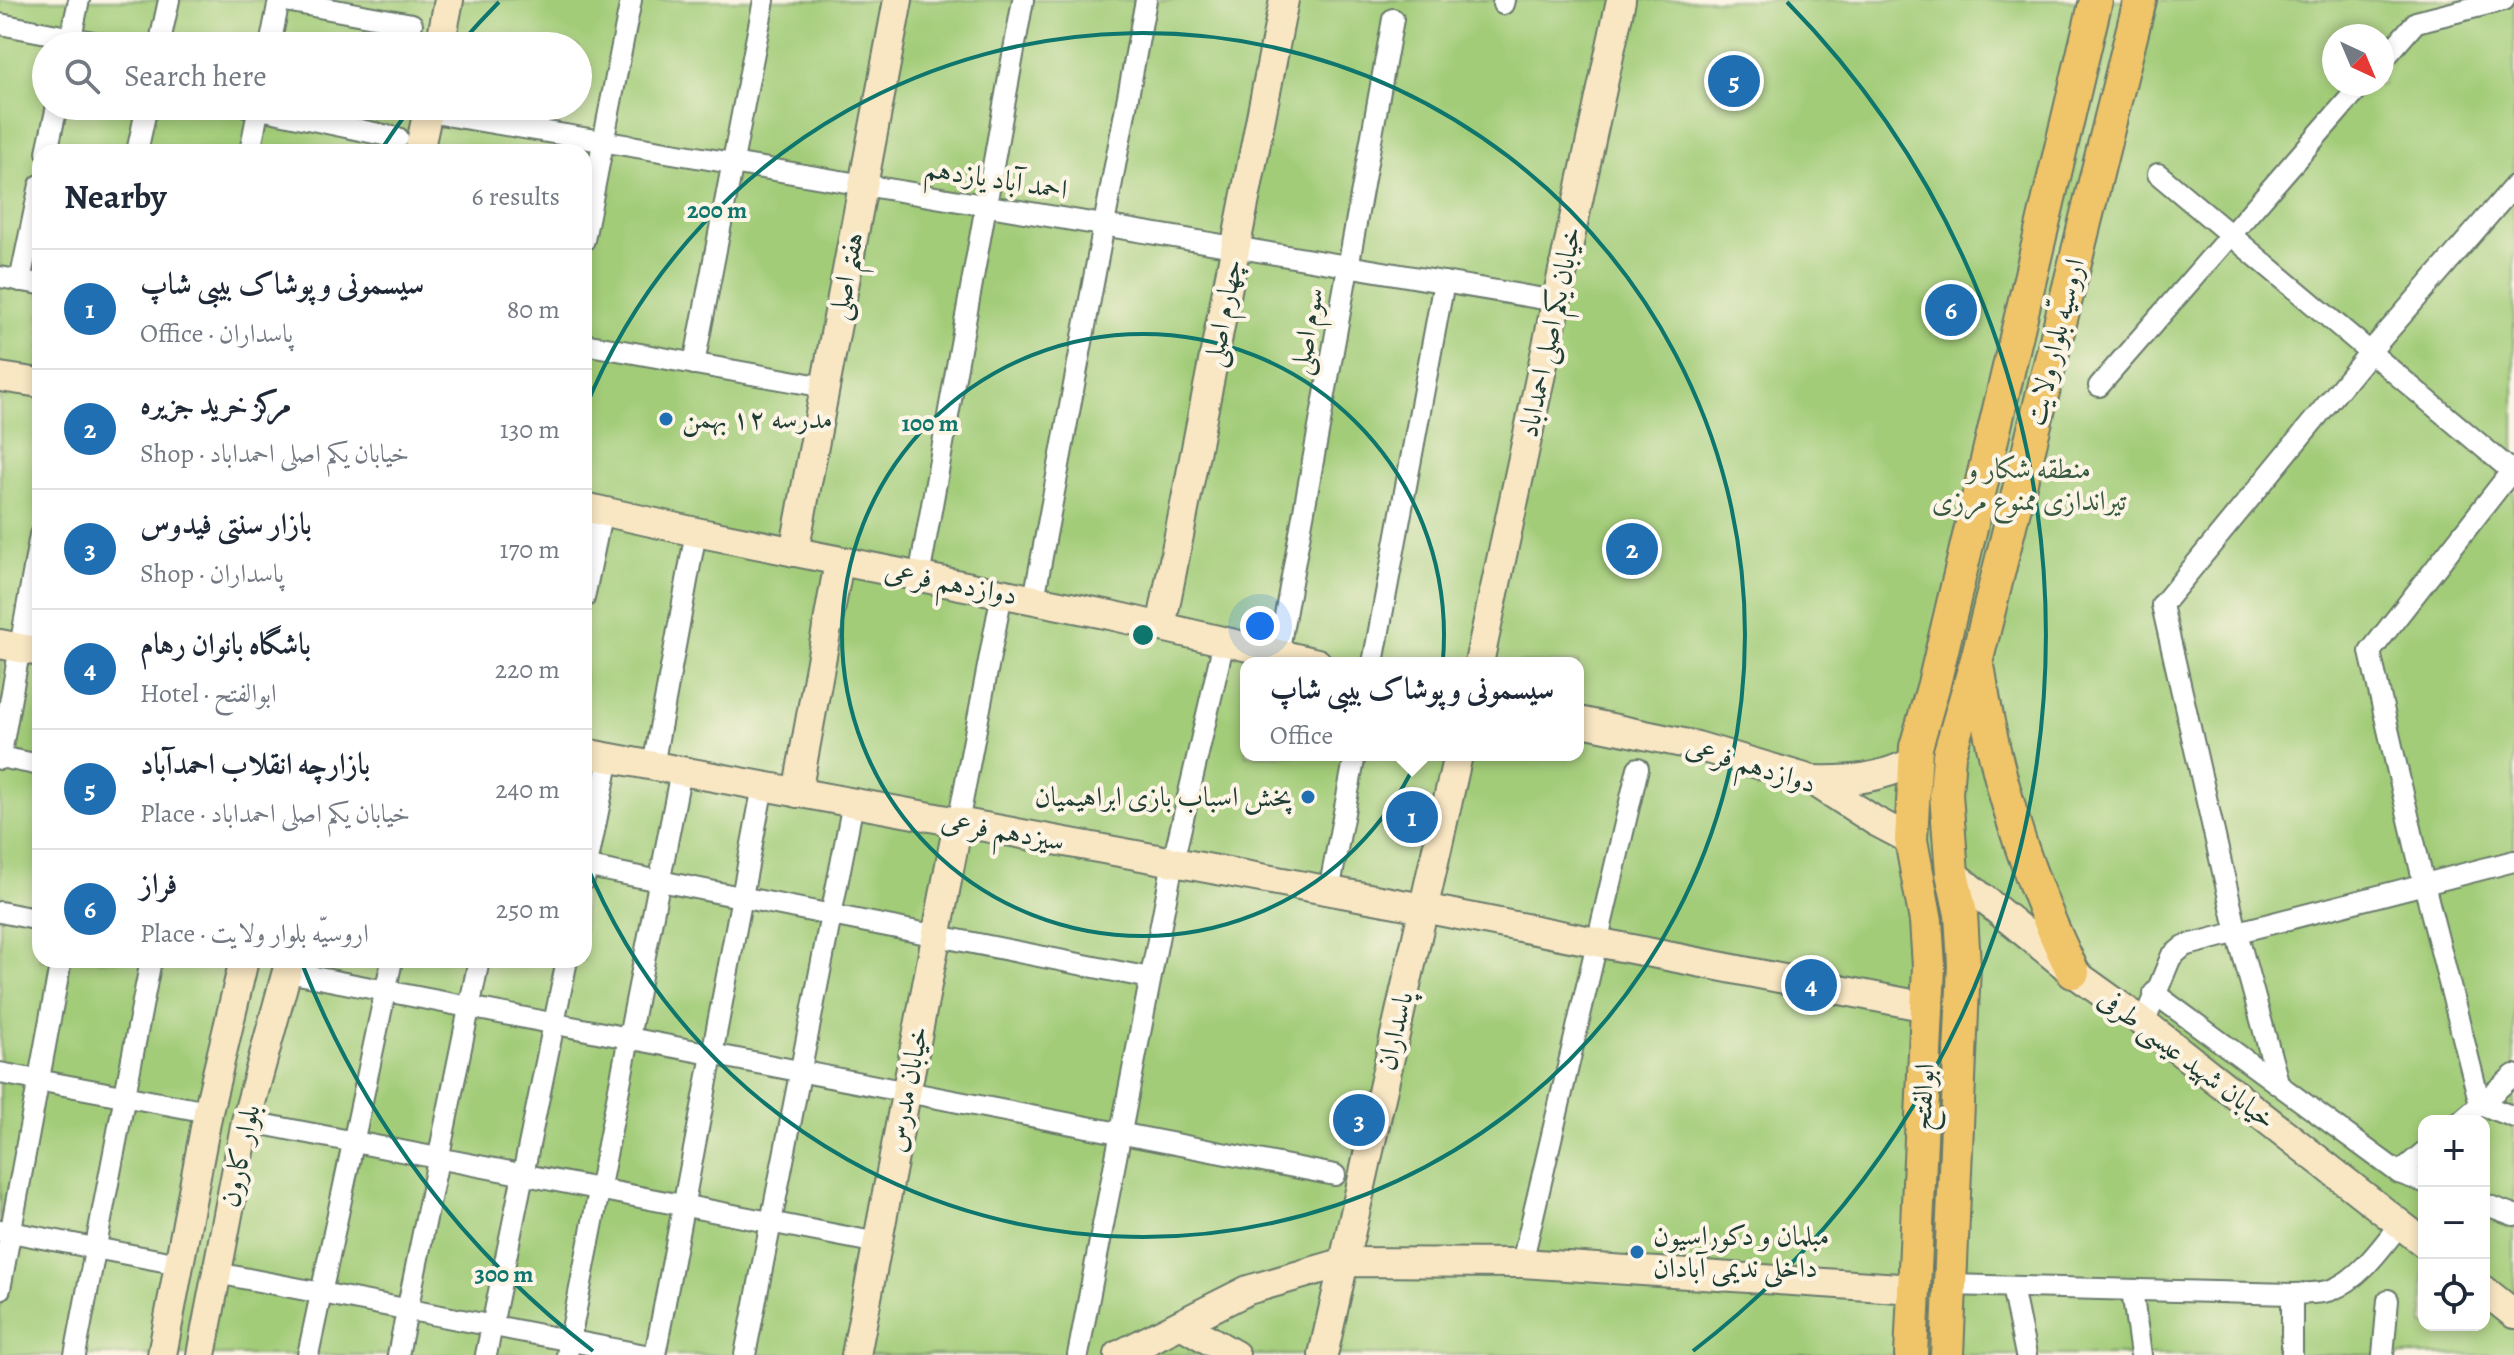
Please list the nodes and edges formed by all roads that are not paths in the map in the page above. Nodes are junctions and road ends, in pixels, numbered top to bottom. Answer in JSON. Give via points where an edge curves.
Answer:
{"nodes":[{"id":1,"x":79,"y":0,"type":"edge"},
{"id":2,"x":169,"y":0,"type":"edge"},
{"id":3,"x":279,"y":0,"type":"edge"},
{"id":4,"x":449,"y":0,"type":"edge"},
{"id":5,"x":631,"y":0,"type":"edge"},
{"id":6,"x":764,"y":0,"type":"edge"},
{"id":7,"x":898,"y":0,"type":"edge"},
{"id":8,"x":1023,"y":0,"type":"edge"},
{"id":9,"x":1146,"y":0,"type":"edge"},
{"id":10,"x":1284,"y":0,"type":"edge"},
{"id":11,"x":1621,"y":0,"type":"edge"},
{"id":12,"x":2096,"y":0,"type":"edge"},
{"id":13,"x":2140,"y":0,"type":"edge"},
{"id":14,"x":2504,"y":0,"type":"edge"},
{"id":15,"x":1393,"y":19,"type":"dead end"},
{"id":16,"x":0,"y":24,"type":"edge"},
{"id":17,"x":412,"y":24,"type":"dead end"},
{"id":18,"x":32,"y":32,"type":"edge"},
{"id":19,"x":72,"y":32,"type":"edge"},
{"id":20,"x":162,"y":32,"type":"edge"},
{"id":21,"x":273,"y":32,"type":"edge"},
{"id":22,"x":443,"y":32,"type":"edge"},
{"id":23,"x":2394,"y":47,"type":"edge"},
{"id":24,"x":2352,"y":96,"type":"edge"},
{"id":25,"x":54,"y":120,"type":"edge"},
{"id":26,"x":144,"y":120,"type":"edge"},
{"id":27,"x":253,"y":120,"type":"edge"},
{"id":28,"x":307,"y":120,"type":"edge"},
{"id":29,"x":422,"y":120,"type":"edge"},
{"id":30,"x":488,"y":120,"type":"edge"},
{"id":31,"x":603,"y":141,"type":"junction"},
{"id":32,"x":49,"y":144,"type":"edge"},
{"id":33,"x":139,"y":144,"type":"edge"},
{"id":34,"x":251,"y":144,"type":"edge"},
{"id":35,"x":405,"y":144,"type":"edge"},
{"id":36,"x":410,"y":144,"type":"edge"},
{"id":37,"x":733,"y":163,"type":"junction"},
{"id":38,"x":2158,"y":174,"type":"dead end"},
{"id":39,"x":864,"y":185,"type":"junction"},
{"id":40,"x":2514,"y":186,"type":"edge"},
{"id":41,"x":592,"y":198,"type":"edge"},
{"id":42,"x":986,"y":205,"type":"junction"},
{"id":43,"x":32,"y":223,"type":"edge"},
{"id":44,"x":1104,"y":225,"type":"junction"},
{"id":45,"x":2231,"y":236,"type":"junction"},
{"id":46,"x":1236,"y":247,"type":"junction"},
{"id":47,"x":1347,"y":266,"type":"junction"},
{"id":48,"x":20,"y":281,"type":"edge"},
{"id":49,"x":1444,"y":282,"type":"junction"},
{"id":50,"x":1556,"y":301,"type":"junction"},
{"id":51,"x":592,"y":345,"type":"edge"},
{"id":52,"x":2370,"y":352,"type":"junction"},
{"id":53,"x":694,"y":364,"type":"junction"},
{"id":54,"x":2011,"y":365,"type":"junction"},
{"id":55,"x":2046,"y":375,"type":"junction"},
{"id":56,"x":0,"y":377,"type":"edge"},
{"id":57,"x":32,"y":382,"type":"edge"},
{"id":58,"x":2099,"y":386,"type":"dead end"},
{"id":59,"x":825,"y":387,"type":"junction"},
{"id":60,"x":1994,"y":433,"type":"junction"},
{"id":61,"x":2030,"y":441,"type":"junction"},
{"id":62,"x":2513,"y":471,"type":"edge"},
{"id":63,"x":593,"y":509,"type":"edge"},
{"id":64,"x":696,"y":532,"type":"junction"},
{"id":65,"x":794,"y":552,"type":"junction"},
{"id":66,"x":839,"y":562,"type":"junction"},
{"id":67,"x":919,"y":577,"type":"junction"},
{"id":68,"x":32,"y":580,"type":"edge"},
{"id":69,"x":1002,"y":593,"type":"junction"},
{"id":70,"x":1034,"y":599,"type":"junction"},
{"id":71,"x":1161,"y":627,"type":"junction"},
{"id":72,"x":1224,"y":641,"type":"junction"},
{"id":73,"x":20,"y":648,"type":"edge"},
{"id":74,"x":1278,"y":654,"type":"junction"},
{"id":75,"x":1291,"y":657,"type":"edge"},
{"id":76,"x":1374,"y":657,"type":"edge"},
{"id":77,"x":1480,"y":657,"type":"edge"},
{"id":78,"x":1977,"y":659,"type":"junction"},
{"id":79,"x":1584,"y":722,"type":"edge"},
{"id":80,"x":596,"y":755,"type":"edge"},
{"id":81,"x":0,"y":758,"type":"edge"},
{"id":82,"x":1354,"y":761,"type":"edge"},
{"id":83,"x":1457,"y":761,"type":"edge"},
{"id":84,"x":1915,"y":761,"type":"junction"},
{"id":85,"x":32,"y":764,"type":"edge"},
{"id":86,"x":1638,"y":768,"type":"dead end"},
{"id":87,"x":667,"y":769,"type":"junction"},
{"id":88,"x":1812,"y":780,"type":"junction"},
{"id":89,"x":763,"y":786,"type":"junction"},
{"id":90,"x":797,"y":793,"type":"junction"},
{"id":91,"x":592,"y":797,"type":"edge"},
{"id":92,"x":853,"y":803,"type":"junction"},
{"id":93,"x":958,"y":823,"type":"junction"},
{"id":94,"x":1911,"y":840,"type":"junction"},
{"id":95,"x":2514,"y":861,"type":"edge"},
{"id":96,"x":1173,"y":862,"type":"junction"},
{"id":97,"x":592,"y":872,"type":"edge"},
{"id":98,"x":1952,"y":873,"type":"junction"},
{"id":99,"x":660,"y":881,"type":"junction"},
{"id":100,"x":2424,"y":884,"type":"junction"},
{"id":101,"x":1329,"y":891,"type":"junction"},
{"id":102,"x":742,"y":897,"type":"junction"},
{"id":103,"x":1423,"y":908,"type":"junction"},
{"id":104,"x":0,"y":912,"type":"edge"},
{"id":105,"x":831,"y":914,"type":"junction"},
{"id":106,"x":32,"y":918,"type":"edge"},
{"id":107,"x":2237,"y":933,"type":"junction"},
{"id":108,"x":937,"y":935,"type":"junction"},
{"id":109,"x":1598,"y":943,"type":"junction"},
{"id":110,"x":60,"y":968,"type":"edge"},
{"id":111,"x":149,"y":968,"type":"edge"},
{"id":112,"x":242,"y":968,"type":"edge"},
{"id":113,"x":288,"y":968,"type":"edge"},
{"id":114,"x":297,"y":968,"type":"edge"},
{"id":115,"x":390,"y":968,"type":"edge"},
{"id":116,"x":477,"y":968,"type":"edge"},
{"id":117,"x":565,"y":968,"type":"edge"},
{"id":118,"x":2073,"y":972,"type":"junction"},
{"id":119,"x":1150,"y":978,"type":"junction"},
{"id":120,"x":386,"y":991,"type":"junction"},
{"id":121,"x":2154,"y":993,"type":"junction"},
{"id":122,"x":470,"y":1007,"type":"junction"},
{"id":123,"x":1927,"y":1007,"type":"junction"},
{"id":124,"x":554,"y":1023,"type":"junction"},
{"id":125,"x":2144,"y":1023,"type":"junction"},
{"id":126,"x":629,"y":1038,"type":"junction"},
{"id":127,"x":712,"y":1054,"type":"junction"},
{"id":128,"x":800,"y":1071,"type":"junction"},
{"id":129,"x":0,"y":1073,"type":"edge"},
{"id":130,"x":2514,"y":1075,"type":"edge"},
{"id":131,"x":39,"y":1080,"type":"junction"},
{"id":132,"x":2278,"y":1082,"type":"junction"},
{"id":133,"x":907,"y":1091,"type":"junction"},
{"id":134,"x":125,"y":1096,"type":"junction"},
{"id":135,"x":2480,"y":1104,"type":"junction"},
{"id":136,"x":208,"y":1112,"type":"junction"},
{"id":137,"x":2468,"y":1115,"type":"edge"},
{"id":138,"x":2514,"y":1117,"type":"edge"},
{"id":139,"x":246,"y":1121,"type":"junction"},
{"id":140,"x":1121,"y":1133,"type":"junction"},
{"id":141,"x":353,"y":1141,"type":"junction"},
{"id":142,"x":2418,"y":1157,"type":"edge"},
{"id":143,"x":439,"y":1158,"type":"junction"},
{"id":144,"x":2399,"y":1173,"type":"junction"},
{"id":145,"x":523,"y":1174,"type":"junction"},
{"id":146,"x":1335,"y":1175,"type":"dead end"},
{"id":147,"x":2418,"y":1180,"type":"edge"},
{"id":148,"x":599,"y":1189,"type":"junction"},
{"id":149,"x":684,"y":1205,"type":"junction"},
{"id":150,"x":2490,"y":1206,"type":"edge"},
{"id":151,"x":2514,"y":1215,"type":"edge"},
{"id":152,"x":771,"y":1222,"type":"junction"},
{"id":153,"x":2400,"y":1224,"type":"junction"},
{"id":154,"x":5,"y":1231,"type":"edge"},
{"id":155,"x":2418,"y":1238,"type":"edge"},
{"id":156,"x":878,"y":1243,"type":"junction"},
{"id":157,"x":96,"y":1248,"type":"junction"},
{"id":158,"x":1345,"y":1262,"type":"junction"},
{"id":159,"x":1522,"y":1263,"type":"junction"},
{"id":160,"x":179,"y":1264,"type":"junction"},
{"id":161,"x":217,"y":1273,"type":"junction"},
{"id":162,"x":1950,"y":1285,"type":"junction"},
{"id":163,"x":2012,"y":1287,"type":"junction"},
{"id":164,"x":0,"y":1289,"type":"edge"},
{"id":165,"x":1914,"y":1289,"type":"junction"},
{"id":166,"x":2132,"y":1290,"type":"junction"},
{"id":167,"x":321,"y":1293,"type":"junction"},
{"id":168,"x":2292,"y":1294,"type":"junction"},
{"id":169,"x":2490,"y":1295,"type":"edge"},
{"id":170,"x":2388,"y":1300,"type":"dead end"},
{"id":171,"x":408,"y":1309,"type":"junction"},
{"id":172,"x":2514,"y":1314,"type":"edge"},
{"id":173,"x":1181,"y":1324,"type":"junction"},
{"id":174,"x":492,"y":1326,"type":"junction"},
{"id":175,"x":568,"y":1348,"type":"edge"},
{"id":176,"x":75,"y":1355,"type":"edge"},
{"id":177,"x":162,"y":1355,"type":"edge"},
{"id":178,"x":201,"y":1355,"type":"edge"},
{"id":179,"x":308,"y":1355,"type":"edge"},
{"id":180,"x":398,"y":1355,"type":"edge"},
{"id":181,"x":486,"y":1355,"type":"edge"},
{"id":182,"x":645,"y":1355,"type":"edge"},
{"id":183,"x":655,"y":1355,"type":"edge"},
{"id":184,"x":745,"y":1355,"type":"edge"},
{"id":185,"x":856,"y":1355,"type":"edge"},
{"id":186,"x":1078,"y":1355,"type":"edge"},
{"id":187,"x":1119,"y":1355,"type":"edge"},
{"id":188,"x":1235,"y":1355,"type":"edge"},
{"id":189,"x":1323,"y":1355,"type":"edge"},
{"id":190,"x":1911,"y":1355,"type":"edge"},
{"id":191,"x":1947,"y":1355,"type":"edge"},
{"id":192,"x":2026,"y":1355,"type":"edge"},
{"id":193,"x":2141,"y":1355,"type":"edge"},
{"id":194,"x":2292,"y":1355,"type":"edge"},
{"id":195,"x":2383,"y":1355,"type":"edge"}],
"edges":[{"from":1,"to":19,"type":"street"},
{"from":2,"to":20,"type":"street"},
{"from":3,"to":17,"type":"street"},
{"from":3,"to":21,"type":"street"},
{"from":4,"to":22,"type":"street"},
{"from":5,"to":31,"type":"street"},
{"from":6,"to":37,"type":"street"},
{"from":7,"to":39,"type":"street","name":"هفتم اصلی"},
{"from":8,"to":42,"type":"street"},
{"from":9,"to":44,"type":"street"},
{"from":10,"to":46,"type":"street","name":"چهارم اصلی"},
{"from":11,"to":50,"type":"street","name":"خیابان یکم اصلی احمداباد"},
{"from":12,"to":54,"type":"main road","name":"اروسیّه بلوار ولایت"},
{"from":13,"to":55,"type":"main road","name":"اروسیّه بلوار ولایت"},
{"from":14,"to":23,"type":"street","via":[[2416,22]]},
{"from":15,"to":47,"type":"street","name":"سوم اصلی"},
{"from":16,"to":18,"type":"street"},
{"from":24,"to":45,"type":"street"},
{"from":25,"to":32,"type":"street"},
{"from":26,"to":33,"type":"street"},
{"from":27,"to":34,"type":"street"},
{"from":28,"to":35,"type":"street"},
{"from":29,"to":36,"type":"street"},
{"from":30,"to":31,"type":"street","name":"احمد آباد یازدهم"},
{"from":31,"to":37,"type":"street","name":"احمد آباد یازدهم"},
{"from":31,"to":41,"type":"street"},
{"from":37,"to":39,"type":"street","name":"احمد آباد یازدهم"},
{"from":37,"to":53,"type":"street"},
{"from":38,"to":45,"type":"street"},
{"from":39,"to":42,"type":"street","name":"احمد آباد یازدهم"},
{"from":39,"to":59,"type":"street","name":"هفتم اصلی"},
{"from":40,"to":52,"type":"street"},
{"from":42,"to":44,"type":"street","name":"احمد آباد یازدهم"},
{"from":42,"to":67,"type":"street"},
{"from":43,"to":48,"type":"street"},
{"from":44,"to":46,"type":"street","name":"احمد آباد یازدهم"},
{"from":44,"to":70,"type":"street"},
{"from":45,"to":52,"type":"street"},
{"from":45,"to":58,"type":"street"},
{"from":46,"to":47,"type":"street","name":"احمد آباد یازدهم"},
{"from":46,"to":71,"type":"street","name":"چهارم اصلی"},
{"from":47,"to":49,"type":"street","name":"احمد آباد یازدهم"},
{"from":47,"to":74,"type":"street","name":"سوم اصلی"},
{"from":49,"to":50,"type":"street","name":"احمد آباد یازدهم"},
{"from":49,"to":76,"type":"street"},
{"from":50,"to":77,"type":"street","name":"خیابان یکم اصلی احمداباد"},
{"from":51,"to":53,"type":"street"},
{"from":52,"to":62,"type":"street"},
{"from":52,"to":107,"type":"street","via":[[2162,605]]},
{"from":53,"to":59,"type":"street"},
{"from":54,"to":55,"type":"main road","via":[[2027,376]]},
{"from":54,"to":60,"type":"main road","name":"اروسیّه بلوار ولایت"},
{"from":55,"to":61,"type":"main road","name":"اروسیّه بلوار ولایت"},
{"from":56,"to":57,"type":"street"},
{"from":59,"to":65,"type":"street","name":"هفتم اصلی"},
{"from":60,"to":61,"type":"main road","via":[[2014,429]]},
{"from":60,"to":84,"type":"main road","name":"اروسیّه بلوار ولایت"},
{"from":61,"to":78,"type":"main road","name":"اروسیّه بلوار ولایت"},
{"from":62,"to":100,"type":"street","via":[[2370,652]]},
{"from":63,"to":64,"type":"street","name":"دوازدهم فرعی"},
{"from":64,"to":65,"type":"street","name":"دوازدهم فرعی"},
{"from":64,"to":87,"type":"street"},
{"from":65,"to":66,"type":"street","name":"دوازدهم فرعی"},
{"from":66,"to":67,"type":"street","name":"دوازدهم فرعی"},
{"from":66,"to":90,"type":"street"},
{"from":67,"to":69,"type":"street","name":"دوازدهم فرعی"},
{"from":68,"to":73,"type":"street"},
{"from":69,"to":70,"type":"street","name":"دوازدهم فرعی"},
{"from":69,"to":93,"type":"street"},
{"from":70,"to":71,"type":"street","name":"دوازدهم فرعی"},
{"from":71,"to":72,"type":"street","name":"دوازدهم فرعی"},
{"from":72,"to":74,"type":"street","name":"دوازدهم فرعی"},
{"from":72,"to":96,"type":"street"},
{"from":73,"to":81,"type":"street"},
{"from":74,"to":75,"type":"street","name":"دوازدهم فرعی"},
{"from":78,"to":98,"type":"main road","name":"اروسیّه بلوار ولایت","via":[[1949,755]]},
{"from":78,"to":118,"type":"main road","via":[[2009,813],[2034,887]]},
{"from":79,"to":88,"type":"street","name":"دوازدهم فرعی","via":[[1697,746]]},
{"from":80,"to":87,"type":"street","name":"سیزدهم فرعی"},
{"from":80,"to":91,"type":"street"},
{"from":81,"to":85,"type":"street"},
{"from":82,"to":101,"type":"street"},
{"from":83,"to":103,"type":"street","name":"پاسداران"},
{"from":84,"to":88,"type":"street","via":[[1888,775]]},
{"from":84,"to":94,"type":"main road","name":"اروسیّه بلوار ولایت"},
{"from":86,"to":109,"type":"street"},
{"from":87,"to":89,"type":"street","name":"سیزدهم فرعی"},
{"from":87,"to":99,"type":"street"},
{"from":88,"to":94,"type":"street","name":"دوازدهم فرعی"},
{"from":89,"to":90,"type":"street","name":"سیزدهم فرعی"},
{"from":89,"to":102,"type":"street"},
{"from":90,"to":92,"type":"street","name":"سیزدهم فرعی"},
{"from":92,"to":93,"type":"street","name":"سیزدهم فرعی"},
{"from":92,"to":105,"type":"street"},
{"from":93,"to":96,"type":"street","name":"سیزدهم فرعی"},
{"from":93,"to":108,"type":"street","name":"خیابان مدرس"},
{"from":94,"to":98,"type":"main road"},
{"from":94,"to":123,"type":"main road","name":"ابوالفتح","via":[[1926,921]]},
{"from":95,"to":100,"type":"street"},
{"from":96,"to":101,"type":"street","name":"سیزدهم فرعی"},
{"from":96,"to":119,"type":"street"},
{"from":97,"to":99,"type":"street"},
{"from":98,"to":118,"type":"street","name":"خیابان شهید عیسی طرفی"},
{"from":98,"to":162,"type":"main road","name":"ابوالفتح","via":[[1964,965]]},
{"from":99,"to":102,"type":"street"},
{"from":99,"to":126,"type":"street"},
{"from":100,"to":107,"type":"street"},
{"from":100,"to":135,"type":"street"},
{"from":101,"to":103,"type":"street","name":"سیزدهم فرعی"},
{"from":102,"to":105,"type":"street"},
{"from":102,"to":127,"type":"street"},
{"from":103,"to":109,"type":"street","name":"سیزدهم فرعی"},
{"from":103,"to":158,"type":"street","name":"پاسداران"},
{"from":104,"to":106,"type":"street"},
{"from":105,"to":108,"type":"street"},
{"from":105,"to":128,"type":"street"},
{"from":107,"to":121,"type":"street","via":[[2184,946],[2171,957]]},
{"from":107,"to":132,"type":"street"},
{"from":108,"to":119,"type":"street"},
{"from":108,"to":133,"type":"street","name":"خیابان مدرس"},
{"from":109,"to":123,"type":"street","name":"سیزدهم فرعی"},
{"from":109,"to":159,"type":"street"},
{"from":110,"to":131,"type":"street"},
{"from":111,"to":134,"type":"street"},
{"from":112,"to":136,"type":"street","name":"بلوار کارون"},
{"from":113,"to":139,"type":"street","name":"بلوار کارون"},
{"from":114,"to":120,"type":"street"},
{"from":115,"to":120,"type":"street"},
{"from":116,"to":122,"type":"street"},
{"from":117,"to":124,"type":"street"},
{"from":118,"to":125,"type":"street","name":"خیابان شهید عیسی طرفی"},
{"from":119,"to":140,"type":"street"},
{"from":120,"to":122,"type":"street"},
{"from":120,"to":141,"type":"street"},
{"from":121,"to":125,"type":"street"},
{"from":121,"to":132,"type":"street"},
{"from":122,"to":124,"type":"street"},
{"from":122,"to":143,"type":"street"},
{"from":123,"to":165,"type":"main road","name":"ابوالفتح"},
{"from":124,"to":126,"type":"street"},
{"from":124,"to":145,"type":"street"},
{"from":125,"to":153,"type":"street","name":"خیابان شهید عیسی طرفی"},
{"from":126,"to":127,"type":"street"},
{"from":126,"to":148,"type":"street"},
{"from":127,"to":128,"type":"street"},
{"from":127,"to":149,"type":"street"},
{"from":128,"to":133,"type":"street"},
{"from":128,"to":152,"type":"street"},
{"from":129,"to":131,"type":"street"},
{"from":130,"to":135,"type":"street"},
{"from":131,"to":134,"type":"street"},
{"from":131,"to":154,"type":"street"},
{"from":132,"to":144,"type":"street"},
{"from":133,"to":140,"type":"street"},
{"from":133,"to":156,"type":"street","name":"خیابان مدرس"},
{"from":134,"to":136,"type":"street"},
{"from":134,"to":157,"type":"street"},
{"from":135,"to":137,"type":"street"},
{"from":135,"to":138,"type":"street"},
{"from":136,"to":160,"type":"street","name":"بلوار کارون"},
{"from":139,"to":141,"type":"street"},
{"from":139,"to":161,"type":"street","name":"بلوار کارون"},
{"from":140,"to":146,"type":"street"},
{"from":140,"to":186,"type":"street"},
{"from":141,"to":143,"type":"street"},
{"from":141,"to":167,"type":"street"},
{"from":142,"to":144,"type":"street"},
{"from":143,"to":145,"type":"street"},
{"from":143,"to":171,"type":"street"},
{"from":144,"to":147,"type":"street"},
{"from":145,"to":148,"type":"street"},
{"from":145,"to":174,"type":"street"},
{"from":148,"to":149,"type":"street"},
{"from":148,"to":175,"type":"street"},
{"from":149,"to":152,"type":"street"},
{"from":149,"to":183,"type":"street"},
{"from":150,"to":151,"type":"street"},
{"from":152,"to":156,"type":"street"},
{"from":152,"to":184,"type":"street"},
{"from":153,"to":155,"type":"street","name":"خیابان شهید عیسی طرفی"},
{"from":153,"to":168,"type":"street","via":[[2357,1273],[2331,1290]]},
{"from":154,"to":157,"type":"street"},
{"from":154,"to":164,"type":"street"},
{"from":156,"to":185,"type":"street","name":"خیابان مدرس"},
{"from":157,"to":160,"type":"street"},
{"from":157,"to":176,"type":"street"},
{"from":158,"to":159,"type":"street"},
{"from":158,"to":173,"type":"street","via":[[1248,1290]]},
{"from":158,"to":189,"type":"street","name":"پاسداران"},
{"from":159,"to":165,"type":"street"},
{"from":160,"to":177,"type":"street","name":"بلوار کارون"},
{"from":161,"to":167,"type":"street"},
{"from":161,"to":178,"type":"street","name":"بلوار کارون"},
{"from":162,"to":163,"type":"street"},
{"from":162,"to":191,"type":"main road","name":"ابوالفتح"},
{"from":163,"to":166,"type":"street"},
{"from":163,"to":192,"type":"street"},
{"from":165,"to":190,"type":"main road","name":"ابوالفتح"},
{"from":166,"to":168,"type":"street"},
{"from":166,"to":193,"type":"street"},
{"from":167,"to":171,"type":"street"},
{"from":167,"to":179,"type":"street"},
{"from":168,"to":194,"type":"street"},
{"from":169,"to":172,"type":"street"},
{"from":170,"to":195,"type":"street"},
{"from":171,"to":174,"type":"street"},
{"from":171,"to":180,"type":"street"},
{"from":173,"to":187,"type":"street"},
{"from":173,"to":188,"type":"street"},
{"from":174,"to":175,"type":"street"},
{"from":174,"to":181,"type":"street"},
{"from":175,"to":182,"type":"street"}]}
